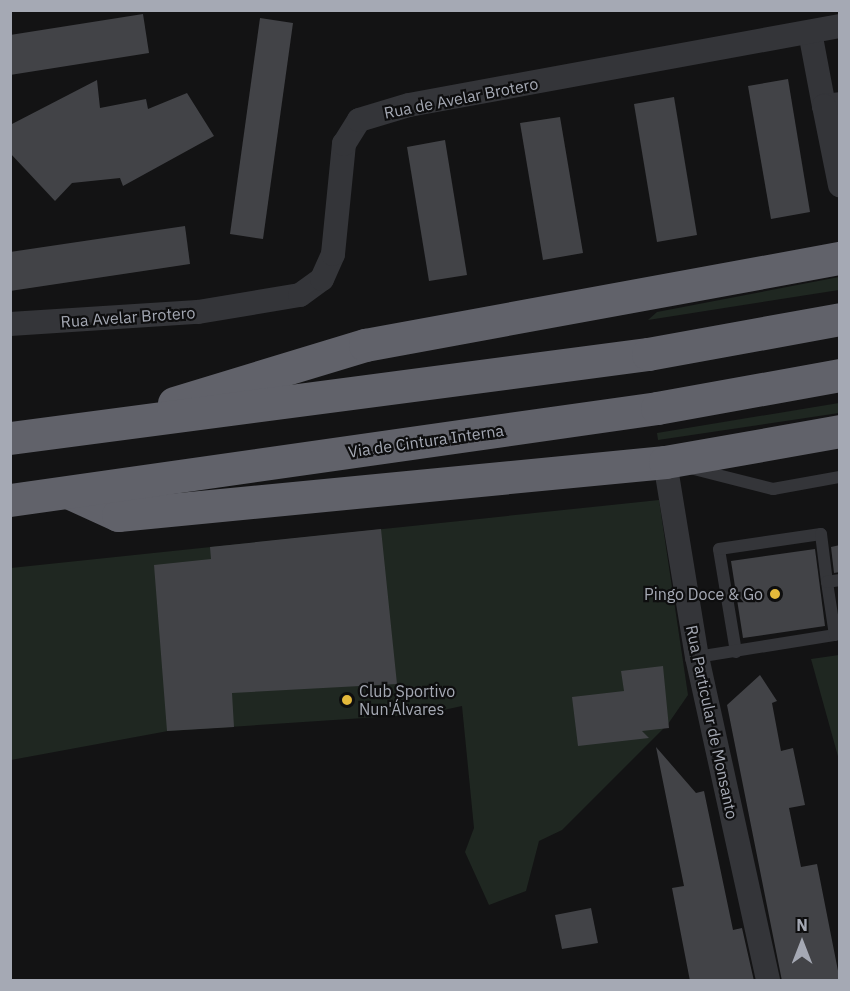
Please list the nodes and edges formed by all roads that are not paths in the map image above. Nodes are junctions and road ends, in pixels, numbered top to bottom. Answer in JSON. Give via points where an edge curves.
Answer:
{"nodes":[{"id":1,"x":840,"y":26,"type":"edge"},
{"id":2,"x":810,"y":32,"type":"junction"},
{"id":3,"x":832,"y":105,"type":"edge"},
{"id":4,"x":840,"y":185,"type":"edge"},
{"id":5,"x":840,"y":258,"type":"edge"},
{"id":6,"x":245,"y":306,"type":"joint"},
{"id":7,"x":840,"y":319,"type":"edge"},
{"id":8,"x":10,"y":324,"type":"edge"},
{"id":9,"x":840,"y":375,"type":"edge"},
{"id":10,"x":98,"y":427,"type":"junction"},
{"id":11,"x":840,"y":431,"type":"edge"},
{"id":12,"x":10,"y":438,"type":"edge"},
{"id":13,"x":665,"y":462,"type":"junction"},
{"id":14,"x":840,"y":477,"type":"edge"},
{"id":15,"x":70,"y":493,"type":"junction"},
{"id":16,"x":10,"y":500,"type":"edge"},
{"id":17,"x":833,"y":581,"type":"edge"},
{"id":18,"x":837,"y":634,"type":"edge"},
{"id":19,"x":736,"y":652,"type":"junction"},
{"id":20,"x":697,"y":657,"type":"junction"},
{"id":21,"x":768,"y":981,"type":"edge"}],
"edges":[{"from":1,"to":2,"type":"street","name":"Rua de Avelar Brotero"},
{"from":2,"to":3,"type":"street"},
{"from":2,"to":6,"type":"street","name":"Rua de Avelar Brotero","via":[[409,105],[359,120],[344,144],[333,254],[322,279],[300,295]]},
{"from":3,"to":4,"type":"street"},
{"from":5,"to":10,"type":"highway","via":[[364,345]]},
{"from":6,"to":8,"type":"street","name":"Rua Avelar Brotero","via":[[103,321]]},
{"from":7,"to":10,"type":"highway","via":[[648,354]]},
{"from":9,"to":15,"type":"highway","name":"Via de Cintura Interna","via":[[657,408]]},
{"from":10,"to":12,"type":"highway"},
{"from":11,"to":13,"type":"highway"},
{"from":13,"to":14,"type":"lane","via":[[773,489]]},
{"from":13,"to":15,"type":"highway","via":[[118,515]]},
{"from":13,"to":20,"type":"street","name":"Rua Particular de Monsanto"},
{"from":15,"to":16,"type":"highway","name":"Via de Cintura Interna"},
{"from":17,"to":18,"type":"lane"},
{"from":17,"to":19,"type":"lane","via":[[821,534],[719,549]]},
{"from":18,"to":19,"type":"lane"},
{"from":19,"to":20,"type":"lane"},
{"from":20,"to":21,"type":"street","name":"Rua Particular de Monsanto"}]}
